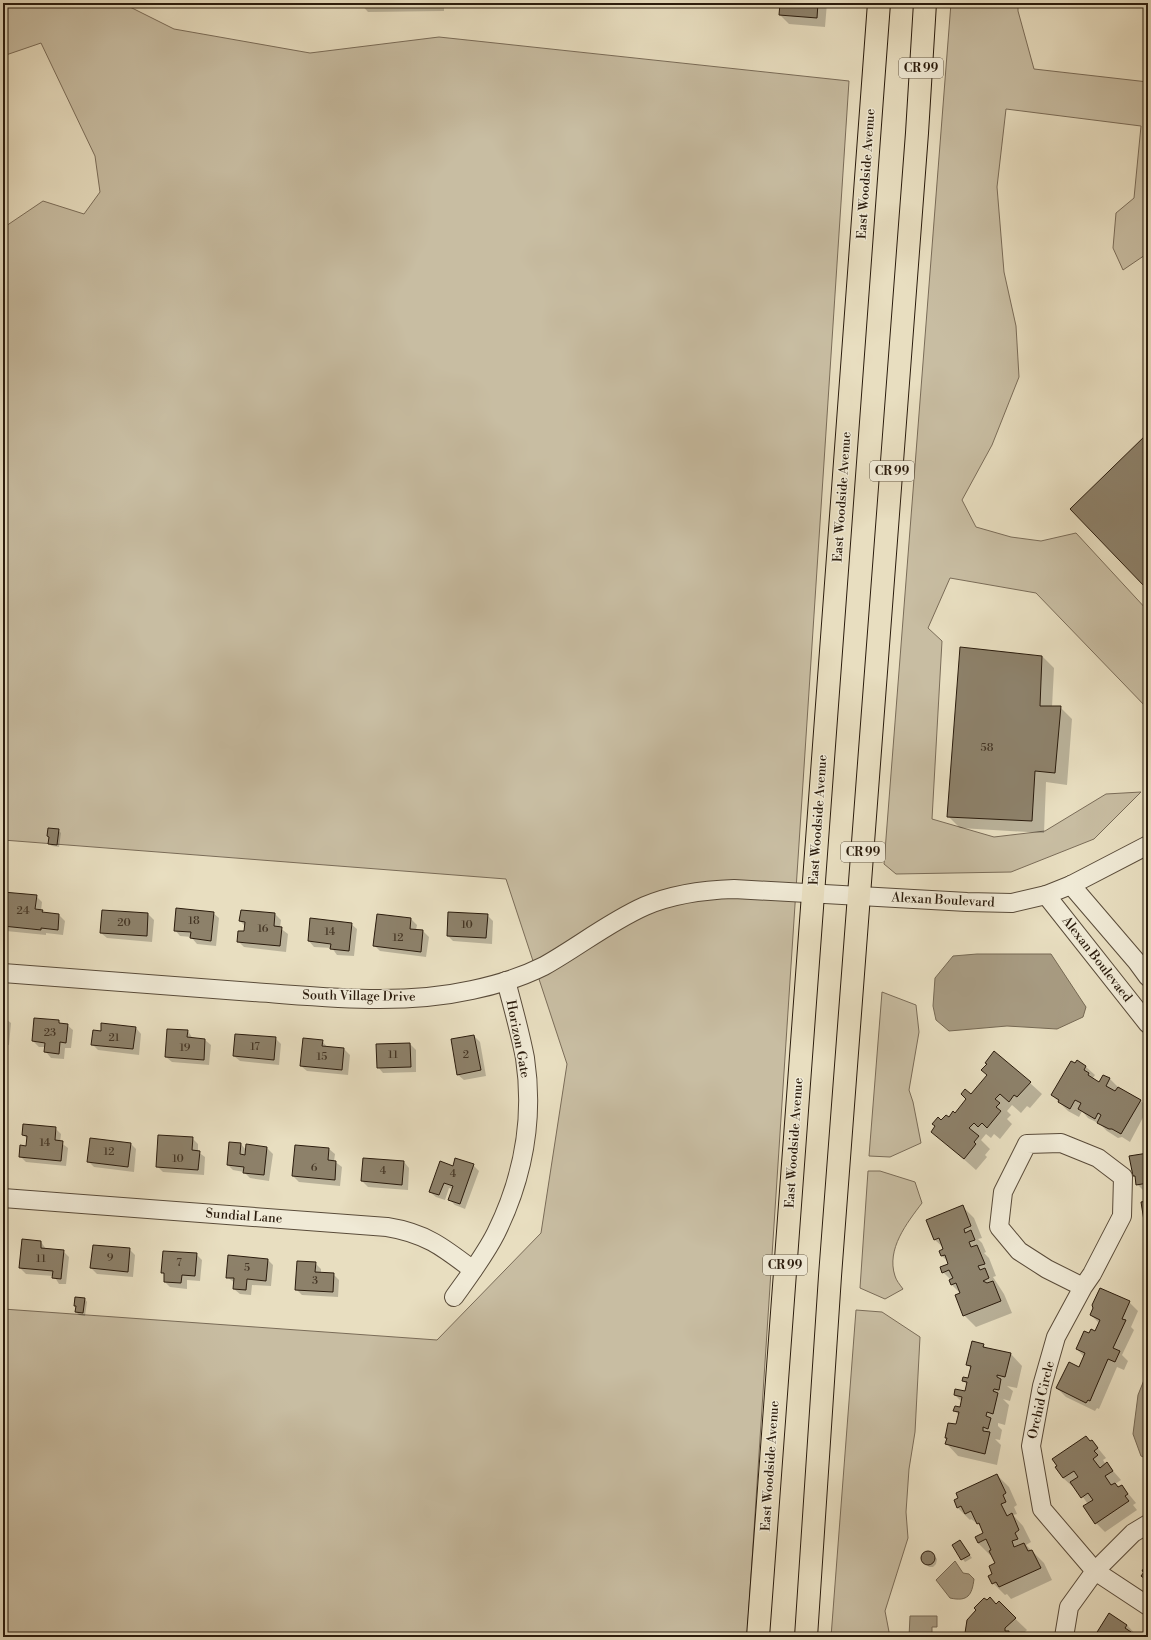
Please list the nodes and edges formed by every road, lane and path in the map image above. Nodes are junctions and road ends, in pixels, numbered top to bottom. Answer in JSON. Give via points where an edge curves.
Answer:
{"nodes":[{"id":1,"x":879,"y":3,"type":"edge"},
{"id":2,"x":925,"y":3,"type":"edge"},
{"id":3,"x":1148,"y":845,"type":"edge"},
{"id":4,"x":1071,"y":885,"type":"junction"},
{"id":5,"x":812,"y":893,"type":"junction"},
{"id":6,"x":1046,"y":895,"type":"junction"},
{"id":7,"x":860,"y":896,"type":"junction"},
{"id":8,"x":3,"y":973,"type":"edge"},
{"id":9,"x":1148,"y":977,"type":"edge"},
{"id":10,"x":506,"y":981,"type":"junction"},
{"id":11,"x":1148,"y":1024,"type":"edge"},
{"id":12,"x":3,"y":1198,"type":"edge"},
{"id":13,"x":473,"y":1270,"type":"junction"},
{"id":14,"x":1083,"y":1287,"type":"junction"},
{"id":15,"x":454,"y":1297,"type":"dead end"},
{"id":16,"x":1148,"y":1524,"type":"edge"},
{"id":17,"x":1094,"y":1571,"type":"junction"},
{"id":18,"x":1148,"y":1606,"type":"edge"},
{"id":19,"x":758,"y":1637,"type":"edge"},
{"id":20,"x":806,"y":1637,"type":"edge"},
{"id":21,"x":1064,"y":1637,"type":"edge"}],
"edges":[{"from":1,"to":5,"type":"main road","name":"East Woodside Avenue","number":"CR 99"},
{"from":2,"to":7,"type":"main road","number":"CR 99","via":[[916,157]]},
{"from":3,"to":4,"type":"street","name":"Alexan Boulevard"},
{"from":4,"to":6,"type":"street","name":"Alexan Boulevard"},
{"from":4,"to":9,"type":"street","name":"Alexan Boulevaed"},
{"from":5,"to":7,"type":"street","name":"Alexan Boulevard"},
{"from":5,"to":10,"type":"street","name":"South Village Drive","via":[[734,889],[680,894],[646,906],[618,920],[542,966]]},
{"from":5,"to":19,"type":"main road","name":"East Woodside Avenue","number":"CR 99"},
{"from":6,"to":7,"type":"street","name":"Alexan Boulevard","via":[[1012,903]]},
{"from":6,"to":11,"type":"street","name":"Alexan Boulevaed"},
{"from":7,"to":20,"type":"main road","number":"CR 99","via":[[830,1276]]},
{"from":8,"to":10,"type":"street","name":"South Village Drive","via":[[366,999],[416,999],[473,990]]},
{"from":10,"to":13,"type":"street","name":"Horizon Gate","via":[[525,1058],[528,1118],[524,1151],[508,1206],[495,1234]]},
{"from":12,"to":13,"type":"street","name":"Sundial Lane","via":[[387,1227],[423,1236]]},
{"from":13,"to":15,"type":"street","name":"Horizon Gate"},
{"from":14,"to":14,"type":"street","name":"Orchid Circle","via":[[1019,1251],[999,1227],[1003,1192],[1027,1144],[1061,1143],[1098,1158],[1123,1177],[1122,1216]]},
{"from":14,"to":17,"type":"street","name":"Orchid Circle","via":[[1056,1337],[1042,1386],[1031,1446],[1042,1509]]},
{"from":16,"to":17,"type":"street","via":[[1133,1532]]},
{"from":17,"to":18,"type":"street","name":"Orchid Circle"},
{"from":17,"to":21,"type":"street","via":[[1069,1607]]}]}
